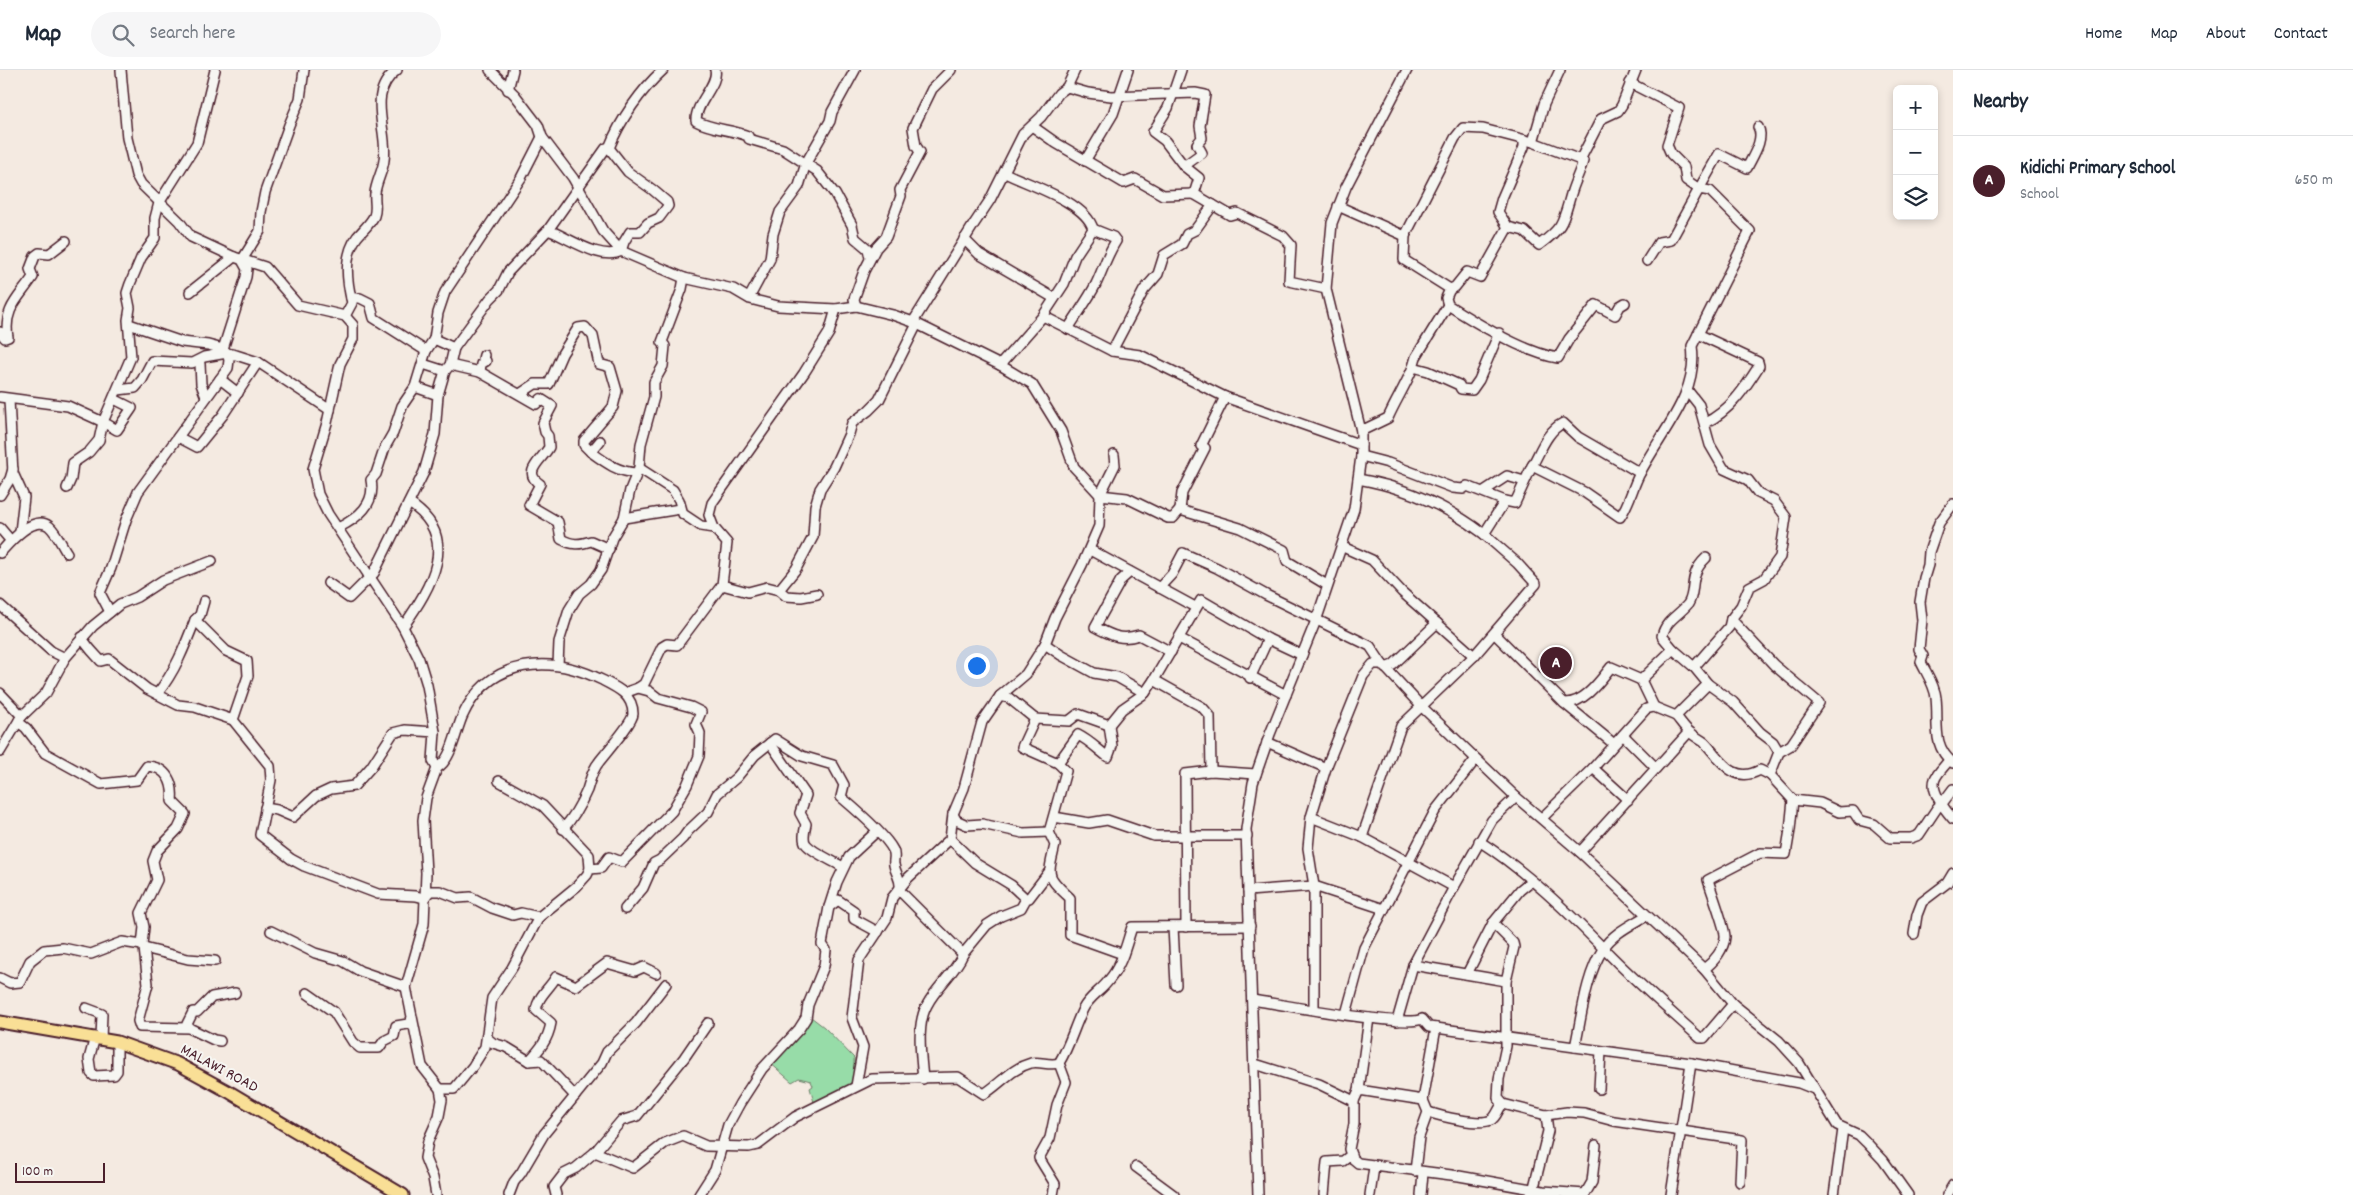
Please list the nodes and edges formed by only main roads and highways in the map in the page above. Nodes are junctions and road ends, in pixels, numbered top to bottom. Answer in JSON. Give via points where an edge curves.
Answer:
{"nodes":[{"id":1,"x":0,"y":1022,"type":"edge"},
{"id":2,"x":403,"y":1195,"type":"edge"}],
"edges":[{"from":1,"to":2,"type":"main road","name":"MALAWI ROAD","via":[[117,1042],[185,1068]]}]}
